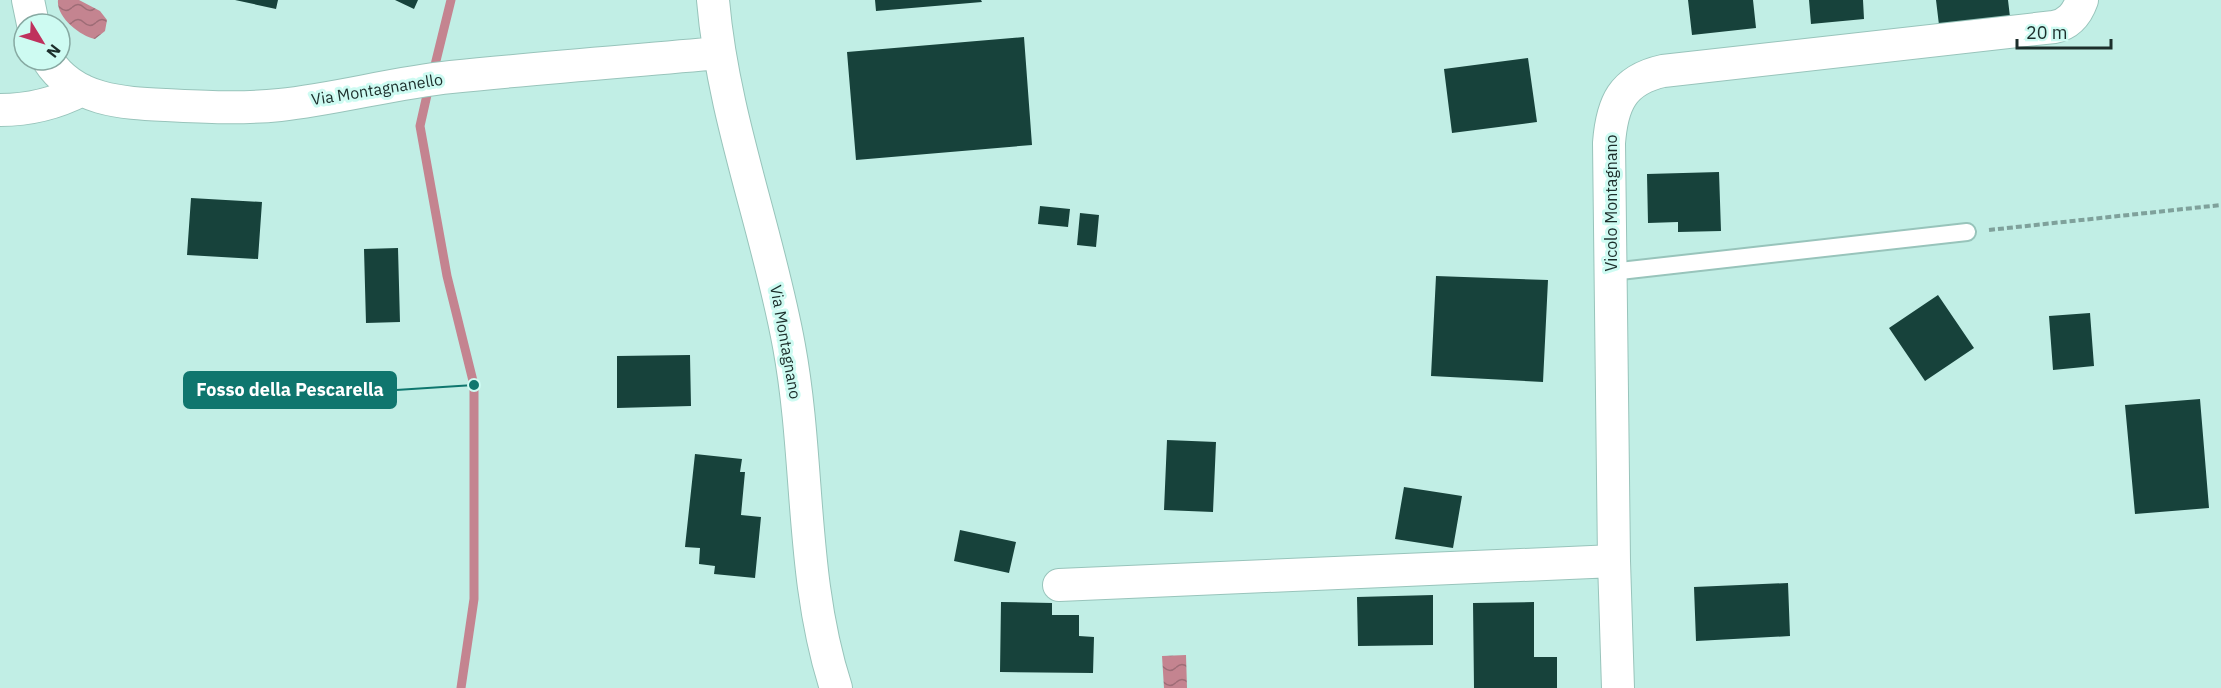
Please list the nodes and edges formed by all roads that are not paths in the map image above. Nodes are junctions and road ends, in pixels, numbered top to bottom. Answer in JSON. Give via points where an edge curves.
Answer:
{"nodes":[{"id":1,"x":713,"y":0,"type":"edge"},
{"id":2,"x":2082,"y":0,"type":"edge"},
{"id":3,"x":719,"y":53,"type":"junction"},
{"id":4,"x":57,"y":72,"type":"edge"},
{"id":5,"x":82,"y":90,"type":"junction"},
{"id":6,"x":0,"y":110,"type":"edge"},
{"id":7,"x":1967,"y":232,"type":"road end"},
{"id":8,"x":1611,"y":272,"type":"junction"},
{"id":9,"x":1614,"y":561,"type":"junction"},
{"id":10,"x":1059,"y":585,"type":"dead end"},
{"id":11,"x":836,"y":688,"type":"edge"},
{"id":12,"x":1618,"y":688,"type":"edge"}],
"edges":[{"from":1,"to":3,"type":"street","name":"Via Montagnano"},
{"from":2,"to":8,"type":"street","name":"Vicolo Montagnano","via":[[2071,19],[2054,27],[1644,76],[1622,96],[1612,116]]},
{"from":3,"to":5,"type":"street","name":"Via Montagnanello","via":[[451,77],[298,102],[240,107],[125,103]]},
{"from":3,"to":11,"type":"street","name":"Via Montagnano","via":[[790,348],[813,585]]},
{"from":4,"to":5,"type":"street","name":"Via Montagnanello"},
{"from":5,"to":6,"type":"street","via":[[41,107]]},
{"from":7,"to":8,"type":"lane"},
{"from":8,"to":9,"type":"street","name":"Vicolo Montagnano"},
{"from":9,"to":10,"type":"street"},
{"from":9,"to":12,"type":"street","name":"Vicolo Montagnano"}]}
